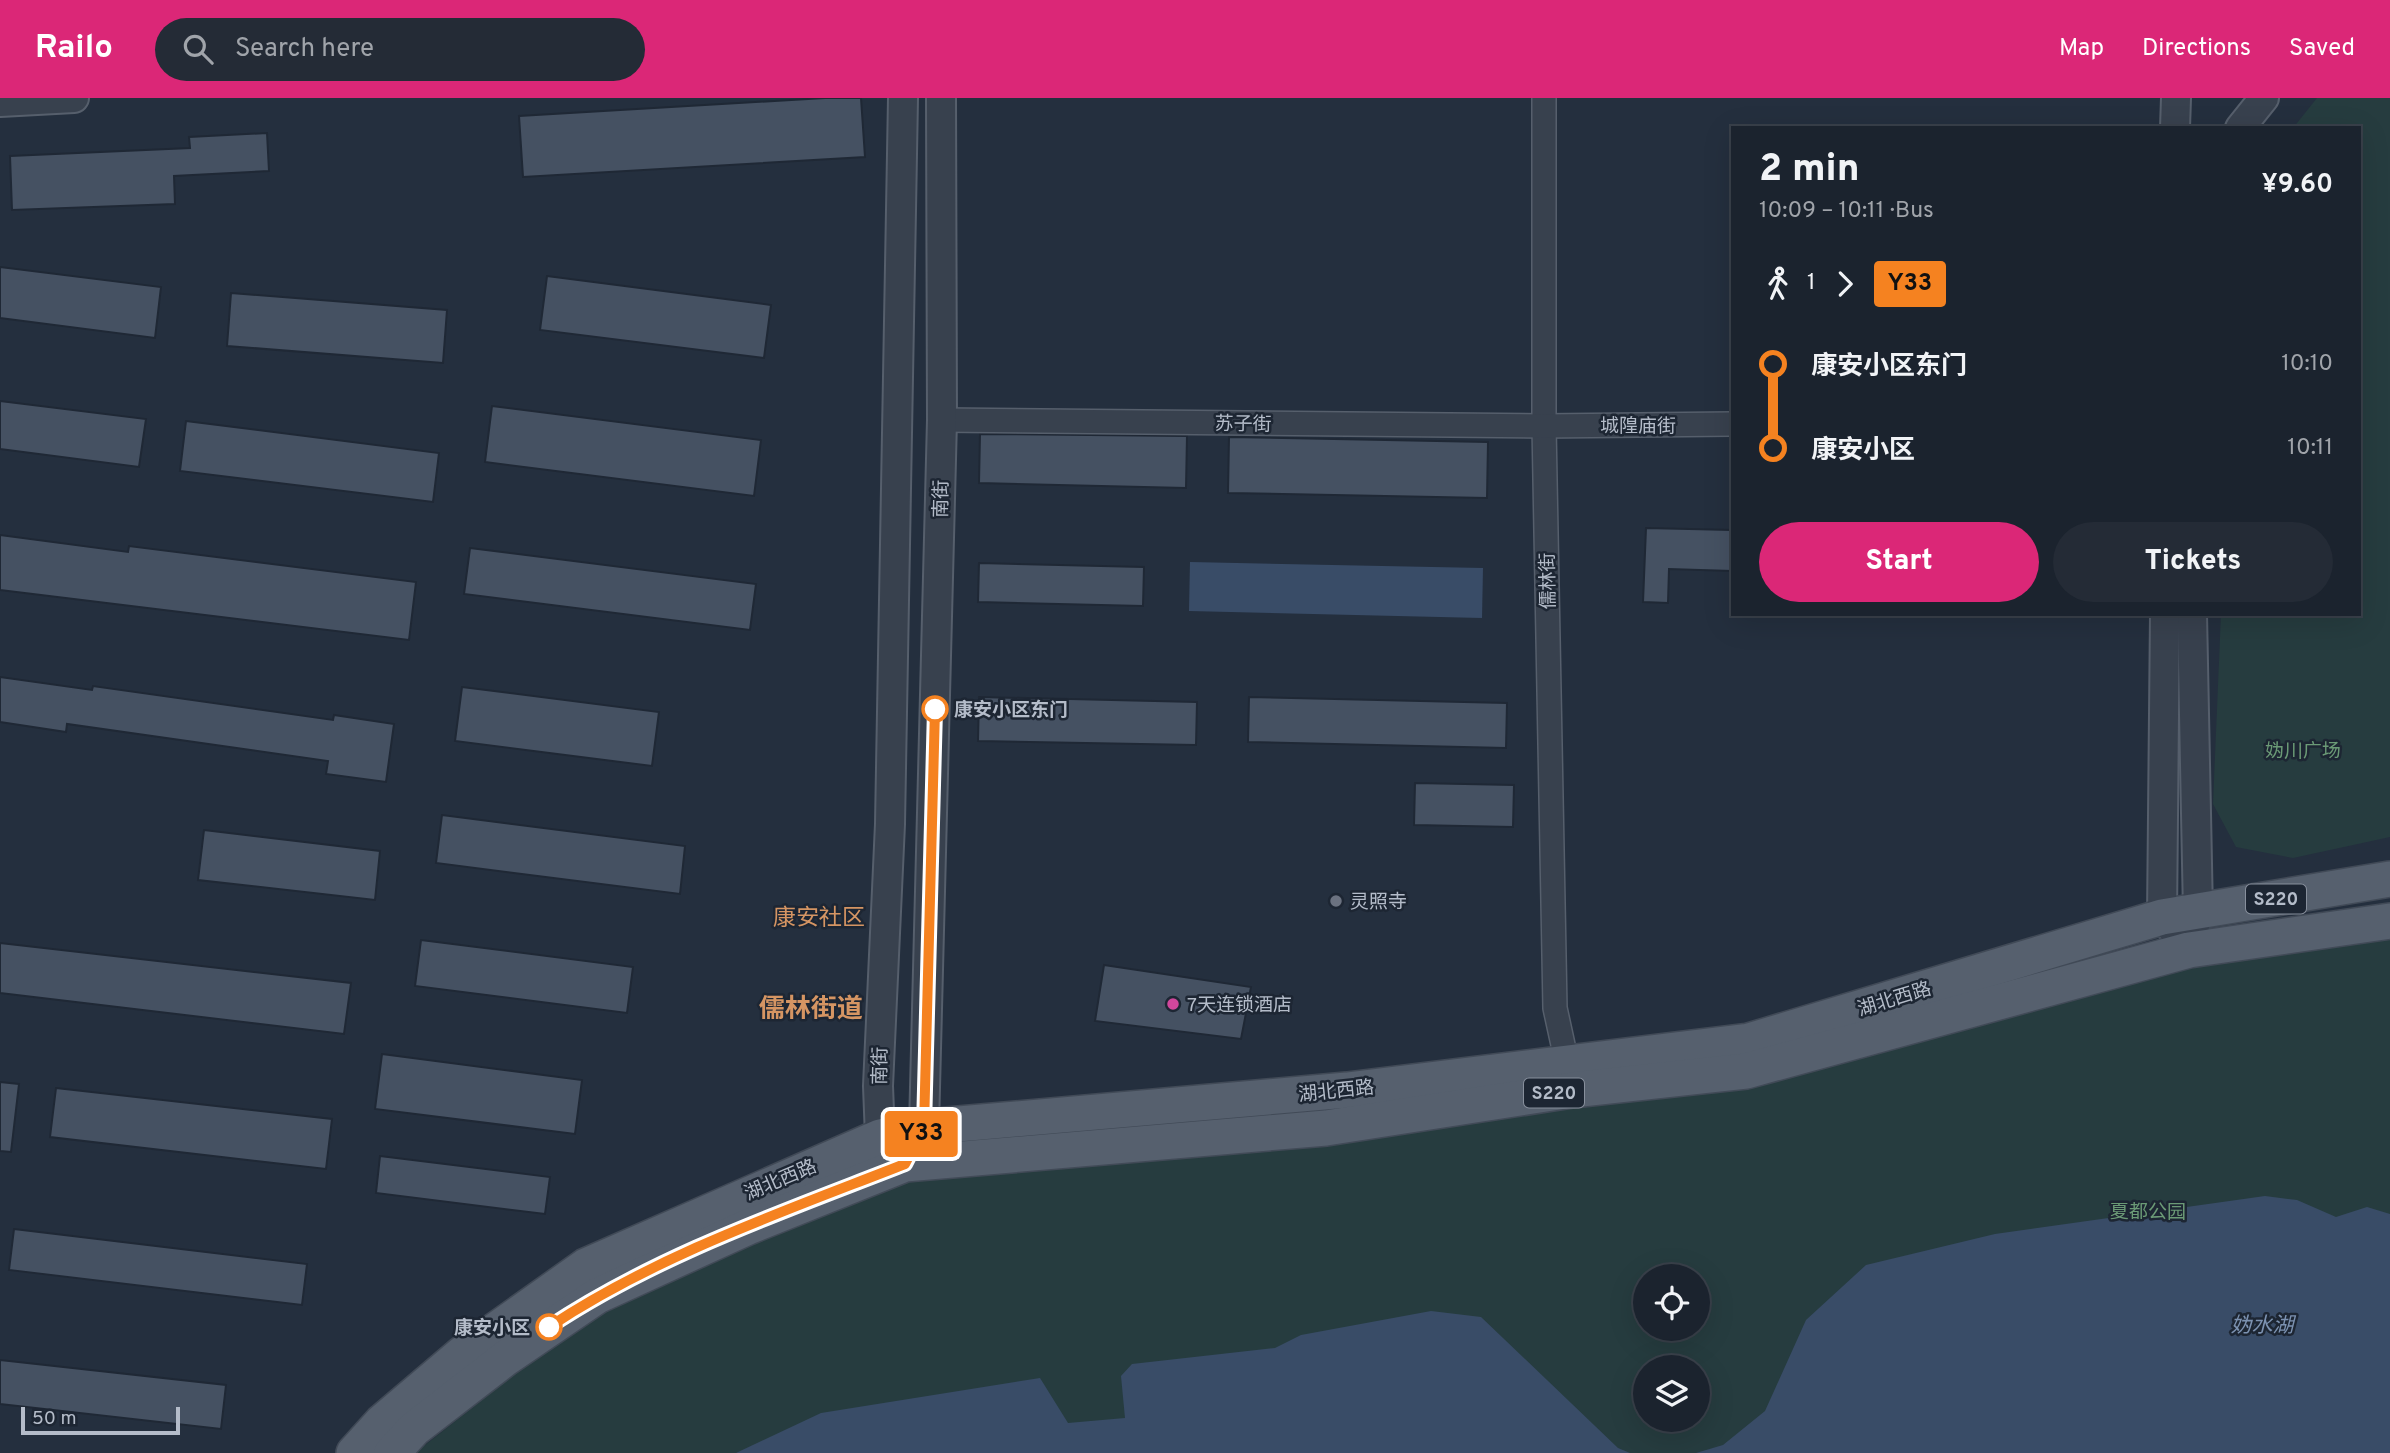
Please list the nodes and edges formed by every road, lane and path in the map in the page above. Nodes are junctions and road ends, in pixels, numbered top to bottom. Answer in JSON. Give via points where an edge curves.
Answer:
{"nodes":[{"id":1,"x":74,"y":98,"type":"edge"},
{"id":2,"x":903,"y":98,"type":"edge"},
{"id":3,"x":941,"y":98,"type":"edge"},
{"id":4,"x":1544,"y":98,"type":"edge"},
{"id":5,"x":2176,"y":98,"type":"edge"},
{"id":6,"x":2264,"y":98,"type":"edge"},
{"id":7,"x":41,"y":99,"type":"edge"},
{"id":8,"x":0,"y":102,"type":"edge"},
{"id":9,"x":2175,"y":126,"type":"edge"},
{"id":10,"x":2242,"y":126,"type":"edge"},
{"id":11,"x":942,"y":420,"type":"junction"},
{"id":12,"x":1731,"y":424,"type":"edge"},
{"id":13,"x":1544,"y":426,"type":"junction"},
{"id":14,"x":2165,"y":616,"type":"edge"},
{"id":15,"x":2192,"y":616,"type":"edge"},
{"id":16,"x":2390,"y":879,"type":"edge"},
{"id":17,"x":2198,"y":913,"type":"junction"},
{"id":18,"x":2162,"y":917,"type":"junction"},
{"id":19,"x":2390,"y":921,"type":"edge"},
{"id":20,"x":2189,"y":950,"type":"junction"},
{"id":21,"x":1569,"y":1076,"type":"junction"},
{"id":22,"x":924,"y":1127,"type":"junction"},
{"id":23,"x":880,"y":1137,"type":"junction"},
{"id":24,"x":905,"y":1164,"type":"junction"},
{"id":25,"x":354,"y":1453,"type":"edge"},
{"id":26,"x":392,"y":1453,"type":"edge"}],
"edges":[{"from":1,"to":7,"type":"street"},
{"from":2,"to":23,"type":"street","name":"南街"},
{"from":3,"to":11,"type":"street","name":"南街"},
{"from":4,"to":13,"type":"street","name":"儒林街"},
{"from":5,"to":9,"type":"street"},
{"from":6,"to":10,"type":"street"},
{"from":7,"to":8,"type":"street"},
{"from":11,"to":13,"type":"street","name":"苏子街"},
{"from":11,"to":22,"type":"street","name":"南街"},
{"from":12,"to":13,"type":"street","name":"城隍庙街"},
{"from":13,"to":21,"type":"street","name":"儒林街","via":[[1555,1007]]},
{"from":14,"to":18,"type":"street"},
{"from":15,"to":17,"type":"street"},
{"from":16,"to":17,"type":"main road","name":"湖北西路","number":"S220"},
{"from":17,"to":18,"type":"main road","name":"湖北西路","number":"S220"},
{"from":17,"to":20,"type":"street"},
{"from":18,"to":20,"type":"street"},
{"from":18,"to":21,"type":"main road","name":"湖北西路","number":"S220","via":[[1749,1041]]},
{"from":19,"to":20,"type":"main road","name":"湖北西路","number":"S220"},
{"from":20,"to":21,"type":"main road","name":"湖北西路","number":"S220","via":[[1746,1071]]},
{"from":21,"to":22,"type":"main road","name":"湖北西路","number":"S220","via":[[1347,1090]]},
{"from":21,"to":24,"type":"main road","name":"湖北西路","number":"S220","via":[[1326,1128]]},
{"from":22,"to":23,"type":"main road","name":"湖北西路","number":"S220"},
{"from":22,"to":24,"type":"street","name":"南街"},
{"from":23,"to":24,"type":"street"},
{"from":23,"to":25,"type":"main road","name":"湖北西路","number":"S220","via":[[586,1266],[462,1354],[382,1422]]},
{"from":24,"to":26,"type":"main road","name":"湖北西路","number":"S220","via":[[748,1227],[597,1296],[506,1358],[414,1429]]}]}
